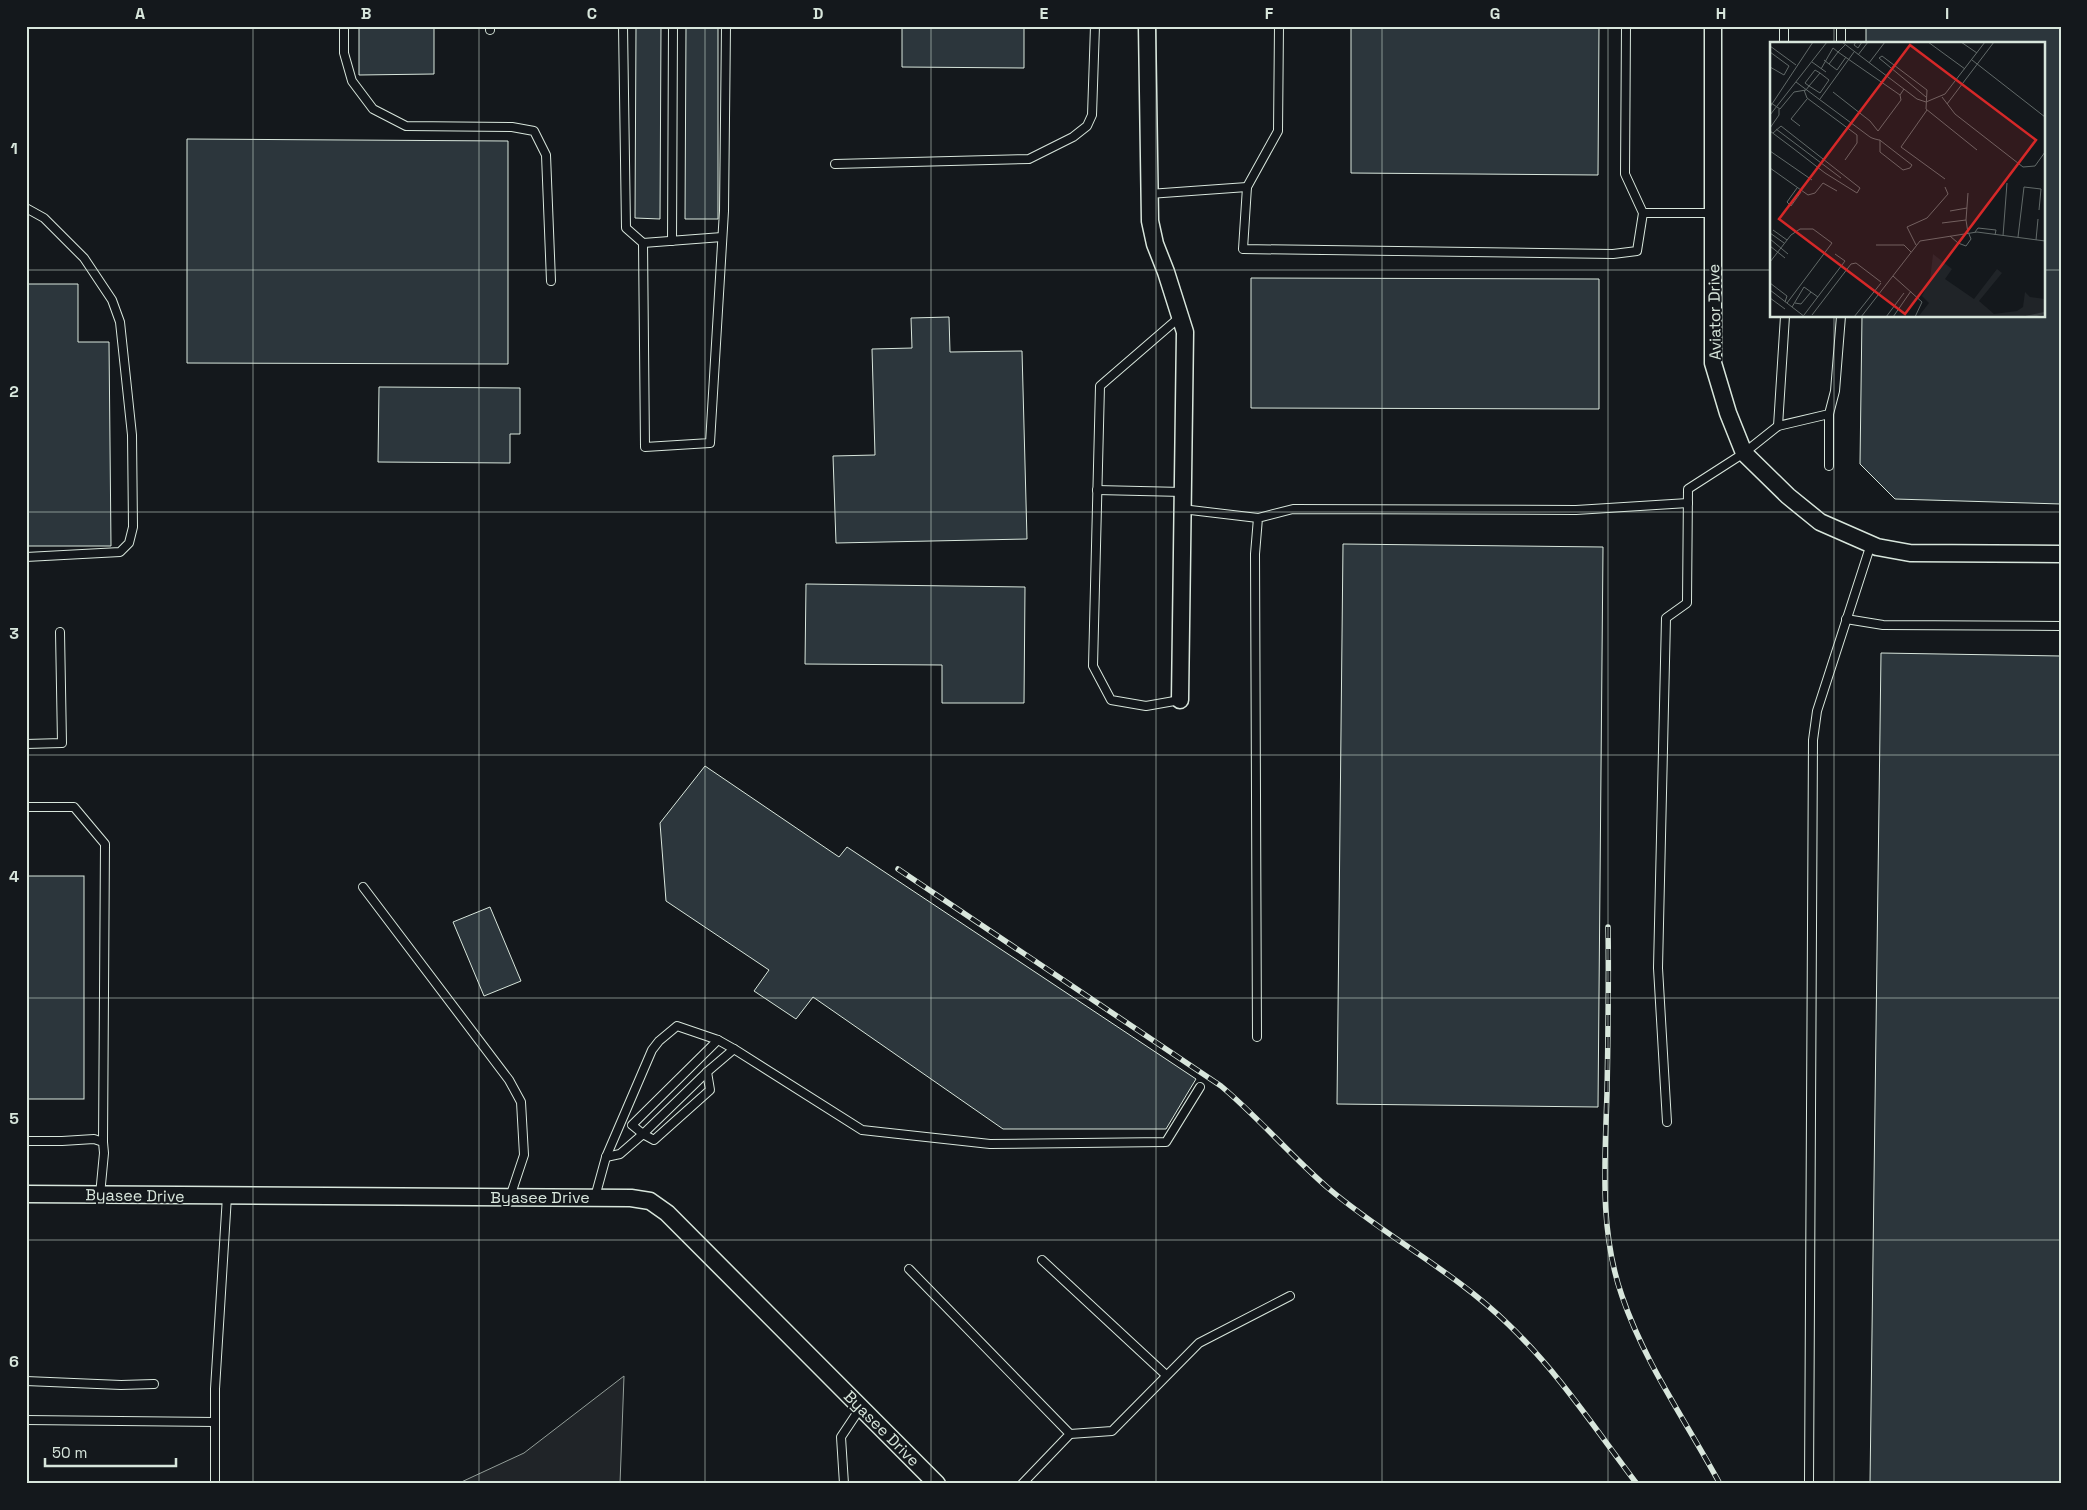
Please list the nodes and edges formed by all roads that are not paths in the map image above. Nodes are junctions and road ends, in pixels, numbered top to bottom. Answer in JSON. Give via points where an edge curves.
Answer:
{"nodes":[{"id":1,"x":344,"y":26,"type":"edge"},
{"id":2,"x":622,"y":26,"type":"edge"},
{"id":3,"x":673,"y":26,"type":"edge"},
{"id":4,"x":726,"y":26,"type":"edge"},
{"id":5,"x":1095,"y":26,"type":"edge"},
{"id":6,"x":1147,"y":26,"type":"edge"},
{"id":7,"x":1279,"y":26,"type":"edge"},
{"id":8,"x":1626,"y":26,"type":"edge"},
{"id":9,"x":1713,"y":26,"type":"edge"},
{"id":10,"x":1784,"y":26,"type":"edge"},
{"id":11,"x":1841,"y":26,"type":"edge"},
{"id":12,"x":1784,"y":42,"type":"edge"},
{"id":13,"x":1841,"y":42,"type":"edge"},
{"id":14,"x":835,"y":164,"type":"dead end"},
{"id":15,"x":1247,"y":187,"type":"junction"},
{"id":16,"x":1150,"y":194,"type":"junction"},
{"id":17,"x":26,"y":208,"type":"edge"},
{"id":18,"x":1643,"y":213,"type":"junction"},
{"id":19,"x":1714,"y":213,"type":"junction"},
{"id":20,"x":722,"y":237,"type":"junction"},
{"id":21,"x":672,"y":241,"type":"junction"},
{"id":22,"x":643,"y":243,"type":"junction"},
{"id":23,"x":551,"y":281,"type":"dead end"},
{"id":24,"x":1181,"y":316,"type":"junction"},
{"id":25,"x":1785,"y":318,"type":"edge"},
{"id":26,"x":1841,"y":318,"type":"edge"},
{"id":27,"x":1829,"y":414,"type":"junction"},
{"id":28,"x":1778,"y":426,"type":"junction"},
{"id":29,"x":1744,"y":453,"type":"junction"},
{"id":30,"x":1829,"y":466,"type":"dead end"},
{"id":31,"x":1098,"y":490,"type":"junction"},
{"id":32,"x":1183,"y":492,"type":"junction"},
{"id":33,"x":1688,"y":503,"type":"junction"},
{"id":34,"x":1182,"y":509,"type":"junction"},
{"id":35,"x":1258,"y":518,"type":"junction"},
{"id":36,"x":1871,"y":544,"type":"junction"},
{"id":37,"x":2061,"y":554,"type":"edge"},
{"id":38,"x":26,"y":557,"type":"edge"},
{"id":39,"x":1846,"y":619,"type":"junction"},
{"id":40,"x":2061,"y":626,"type":"edge"},
{"id":41,"x":60,"y":632,"type":"dead end"},
{"id":42,"x":1180,"y":700,"type":"joint"},
{"id":43,"x":26,"y":744,"type":"edge"},
{"id":44,"x":26,"y":807,"type":"edge"},
{"id":45,"x":364,"y":887,"type":"dead end"},
{"id":46,"x":1257,"y":1037,"type":"dead end"},
{"id":47,"x":718,"y":1040,"type":"junction"},
{"id":48,"x":734,"y":1049,"type":"junction"},
{"id":49,"x":707,"y":1072,"type":"junction"},
{"id":50,"x":1200,"y":1087,"type":"dead end"},
{"id":51,"x":1667,"y":1122,"type":"dead end"},
{"id":52,"x":643,"y":1134,"type":"junction"},
{"id":53,"x":26,"y":1141,"type":"edge"},
{"id":54,"x":103,"y":1142,"type":"junction"},
{"id":55,"x":606,"y":1157,"type":"junction"},
{"id":56,"x":26,"y":1194,"type":"edge"},
{"id":57,"x":100,"y":1195,"type":"junction"},
{"id":58,"x":227,"y":1196,"type":"junction"},
{"id":59,"x":510,"y":1197,"type":"junction"},
{"id":60,"x":595,"y":1197,"type":"junction"},
{"id":61,"x":1042,"y":1260,"type":"dead end"},
{"id":62,"x":909,"y":1269,"type":"dead end"},
{"id":63,"x":1290,"y":1296,"type":"dead end"},
{"id":64,"x":1166,"y":1375,"type":"junction"},
{"id":65,"x":26,"y":1381,"type":"edge"},
{"id":66,"x":154,"y":1384,"type":"dead end"},
{"id":67,"x":861,"y":1407,"type":"junction"},
{"id":68,"x":26,"y":1420,"type":"edge"},
{"id":69,"x":215,"y":1422,"type":"junction"},
{"id":70,"x":1070,"y":1434,"type":"junction"},
{"id":71,"x":215,"y":1484,"type":"edge"},
{"id":72,"x":844,"y":1484,"type":"edge"},
{"id":73,"x":937,"y":1484,"type":"edge"},
{"id":74,"x":1022,"y":1484,"type":"edge"},
{"id":75,"x":1809,"y":1484,"type":"edge"}],
"edges":[{"from":1,"to":23,"type":"lane","via":[[344,53],[352,81],[373,109],[406,126],[512,127],[534,132],[546,154]]},
{"from":2,"to":22,"type":"lane","via":[[626,228]]},
{"from":3,"to":21,"type":"lane"},
{"from":4,"to":20,"type":"lane"},
{"from":5,"to":14,"type":"lane","via":[[1092,115],[1087,126],[1073,137],[1029,159]]},
{"from":6,"to":16,"type":"street"},
{"from":7,"to":15,"type":"lane","via":[[1278,131]]},
{"from":8,"to":18,"type":"lane","via":[[1625,174]]},
{"from":9,"to":19,"type":"street","name":"Aviator Drive"},
{"from":10,"to":12,"type":"lane"},
{"from":11,"to":13,"type":"lane"},
{"from":15,"to":16,"type":"lane"},
{"from":15,"to":18,"type":"lane","via":[[1243,249],[1613,254],[1637,251]]},
{"from":16,"to":24,"type":"street","via":[[1150,221],[1155,244]]},
{"from":17,"to":38,"type":"lane","via":[[44,218],[84,258],[101,280],[120,322],[132,435],[133,527],[129,543],[120,552]]},
{"from":18,"to":19,"type":"lane"},
{"from":19,"to":29,"type":"street","name":"Aviator Drive","via":[[1713,363]]},
{"from":20,"to":21,"type":"lane"},
{"from":20,"to":22,"type":"lane","via":[[710,443],[645,447]]},
{"from":21,"to":22,"type":"lane"},
{"from":24,"to":31,"type":"lane","via":[[1100,386]]},
{"from":24,"to":32,"type":"street","via":[[1185,332]]},
{"from":25,"to":28,"type":"lane"},
{"from":26,"to":27,"type":"lane","via":[[1835,391]]},
{"from":27,"to":28,"type":"lane"},
{"from":27,"to":30,"type":"lane"},
{"from":28,"to":29,"type":"lane"},
{"from":29,"to":33,"type":"lane","via":[[1688,489]]},
{"from":29,"to":36,"type":"street","name":"Aviator Drive","via":[[1820,522]]},
{"from":31,"to":32,"type":"lane"},
{"from":31,"to":42,"type":"lane","via":[[1094,666],[1111,700],[1146,706]]},
{"from":32,"to":34,"type":"street"},
{"from":33,"to":35,"type":"lane","via":[[1576,510],[1293,509]]},
{"from":33,"to":51,"type":"lane","via":[[1687,603],[1666,618],[1658,968]]},
{"from":34,"to":35,"type":"lane"},
{"from":34,"to":42,"type":"street"},
{"from":35,"to":46,"type":"lane","via":[[1255,554]]},
{"from":36,"to":37,"type":"street","name":"Aviator Drive","via":[[1910,553]]},
{"from":36,"to":39,"type":"lane"},
{"from":39,"to":40,"type":"lane","via":[[1883,624]]},
{"from":39,"to":75,"type":"lane","via":[[1817,711],[1813,740]]},
{"from":41,"to":43,"type":"lane","via":[[62,744]]},
{"from":44,"to":54,"type":"lane","via":[[74,807],[105,844]]},
{"from":45,"to":59,"type":"lane","via":[[509,1080],[521,1102],[524,1155]]},
{"from":47,"to":48,"type":"lane"},
{"from":47,"to":52,"type":"lane","via":[[632,1126]]},
{"from":47,"to":55,"type":"lane","via":[[677,1026],[659,1041],[652,1050]]},
{"from":48,"to":49,"type":"lane"},
{"from":48,"to":50,"type":"lane","via":[[862,1130],[990,1144],[1166,1142]]},
{"from":49,"to":52,"type":"lane"},
{"from":49,"to":52,"type":"lane","via":[[710,1090],[654,1140]]},
{"from":52,"to":55,"type":"lane","via":[[620,1154]]},
{"from":53,"to":54,"type":"lane","via":[[94,1139]]},
{"from":54,"to":57,"type":"lane"},
{"from":55,"to":60,"type":"lane"},
{"from":56,"to":57,"type":"street","name":"Byasee Drive"},
{"from":57,"to":58,"type":"street","name":"Byasee Drive"},
{"from":58,"to":59,"type":"street","name":"Byasee Drive"},
{"from":58,"to":69,"type":"lane"},
{"from":59,"to":60,"type":"street","name":"Byasee Drive"},
{"from":60,"to":67,"type":"street","name":"Byasee Drive","via":[[650,1201],[667,1213]]},
{"from":61,"to":64,"type":"lane"},
{"from":62,"to":70,"type":"lane"},
{"from":63,"to":64,"type":"lane","via":[[1199,1343]]},
{"from":64,"to":70,"type":"lane","via":[[1112,1431]]},
{"from":65,"to":66,"type":"lane"},
{"from":67,"to":72,"type":"lane","via":[[841,1437]]},
{"from":67,"to":73,"type":"street","name":"Byasee Drive"},
{"from":68,"to":69,"type":"lane"},
{"from":69,"to":71,"type":"lane"},
{"from":70,"to":74,"type":"lane"}]}
